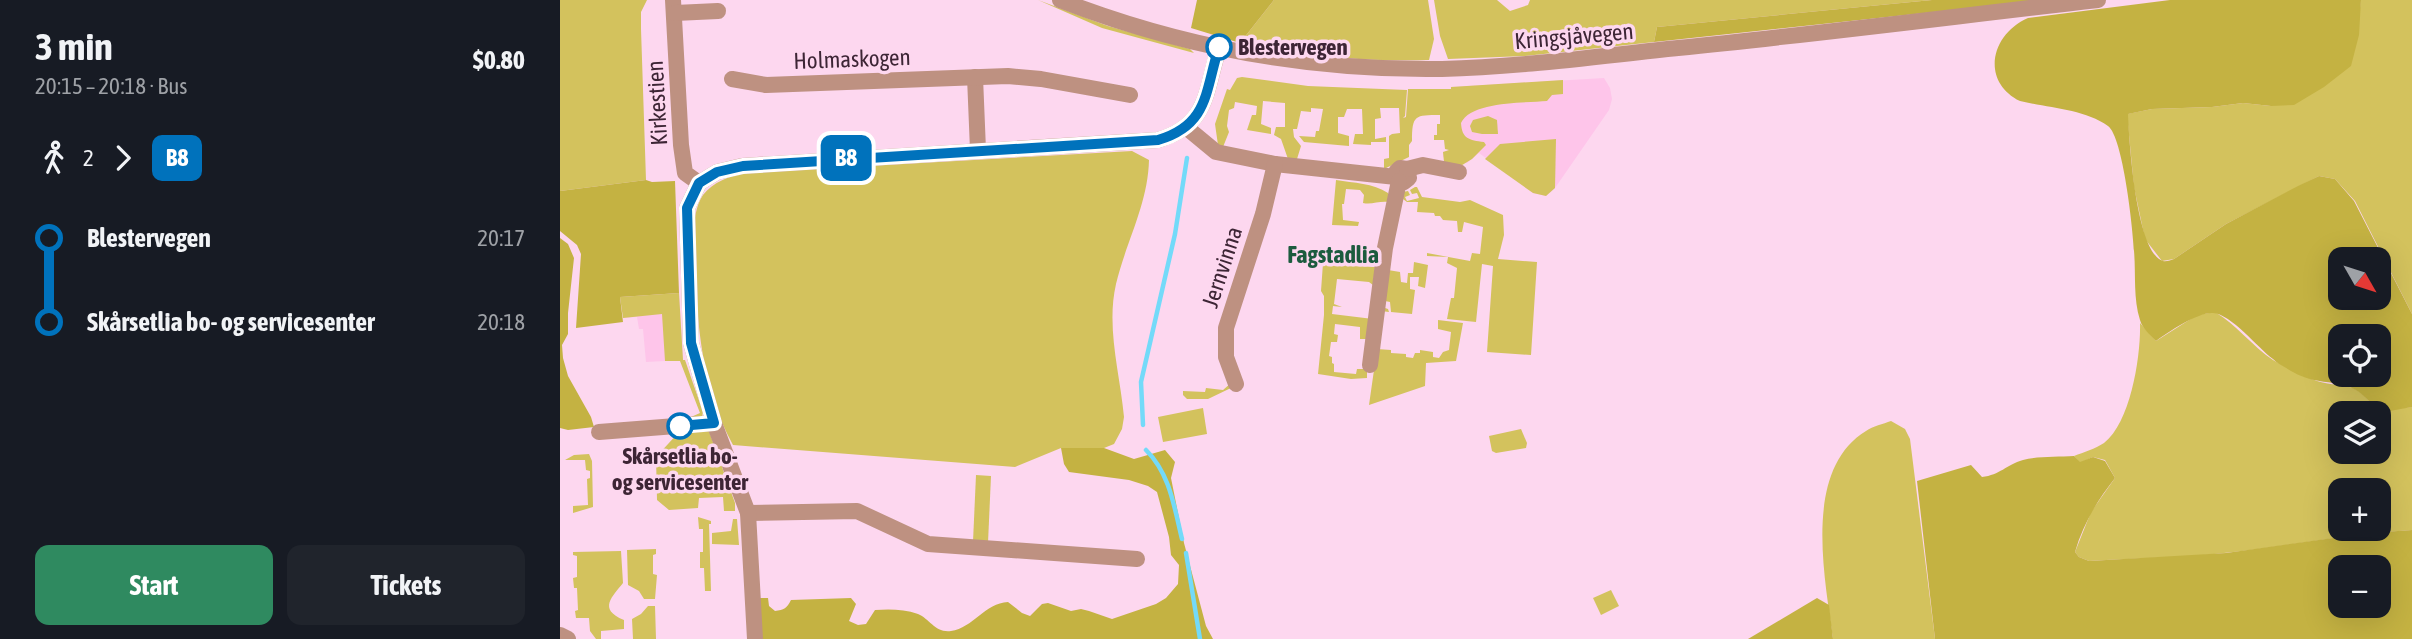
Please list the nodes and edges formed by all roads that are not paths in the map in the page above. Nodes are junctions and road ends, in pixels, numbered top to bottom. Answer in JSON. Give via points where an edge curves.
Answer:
{"nodes":[{"id":1,"x":1060,"y":0,"type":"edge"},
{"id":2,"x":2098,"y":0,"type":"edge"},
{"id":3,"x":674,"y":7,"type":"edge"},
{"id":4,"x":718,"y":11,"type":"dead end"},
{"id":5,"x":1219,"y":47,"type":"junction"},
{"id":6,"x":975,"y":78,"type":"junction"},
{"id":7,"x":732,"y":79,"type":"dead end"},
{"id":8,"x":1130,"y":95,"type":"dead end"},
{"id":9,"x":1187,"y":128,"type":"junction"},
{"id":10,"x":978,"y":150,"type":"junction"},
{"id":11,"x":1275,"y":163,"type":"junction"},
{"id":12,"x":1459,"y":172,"type":"dead end"},
{"id":13,"x":1401,"y":176,"type":"junction"},
{"id":14,"x":699,"y":183,"type":"junction"},
{"id":15,"x":1370,"y":365,"type":"dead end"},
{"id":16,"x":1236,"y":384,"type":"dead end"},
{"id":17,"x":714,"y":423,"type":"junction"},
{"id":18,"x":599,"y":432,"type":"dead end"},
{"id":19,"x":748,"y":513,"type":"junction"},
{"id":20,"x":1137,"y":559,"type":"dead end"},
{"id":21,"x":560,"y":635,"type":"edge"},
{"id":22,"x":568,"y":639,"type":"edge"},
{"id":23,"x":755,"y":639,"type":"edge"}],
"edges":[{"from":1,"to":5,"type":"street","name":"Kringsjåvegen","via":[[1114,20]]},
{"from":2,"to":5,"type":"street","name":"Kringsjåvegen","via":[[1722,44],[1465,67],[1332,65]]},
{"from":3,"to":4,"type":"street","name":"Kirkestien"},
{"from":3,"to":14,"type":"street","name":"Kirkestien","via":[[681,145],[685,173]]},
{"from":5,"to":9,"type":"street","via":[[1201,111]]},
{"from":6,"to":7,"type":"street","name":"Holmaskogen","via":[[766,85]]},
{"from":6,"to":8,"type":"street","name":"Holmaskogen","via":[[1041,79]]},
{"from":6,"to":10,"type":"street"},
{"from":9,"to":10,"type":"street","via":[[1158,140]]},
{"from":9,"to":11,"type":"street","via":[[1216,152]]},
{"from":10,"to":14,"type":"street","via":[[743,166],[717,172]]},
{"from":11,"to":13,"type":"street"},
{"from":11,"to":16,"type":"street","name":"Jernvinna","via":[[1226,328],[1226,357]]},
{"from":12,"to":13,"type":"street","via":[[1423,165]]},
{"from":13,"to":15,"type":"street","via":[[1385,248]]},
{"from":14,"to":17,"type":"street","via":[[687,208],[691,343]]},
{"from":17,"to":18,"type":"street"},
{"from":17,"to":19,"type":"street"},
{"from":19,"to":20,"type":"street","via":[[857,511],[928,544]]},
{"from":19,"to":23,"type":"street"},
{"from":21,"to":22,"type":"street"}]}
